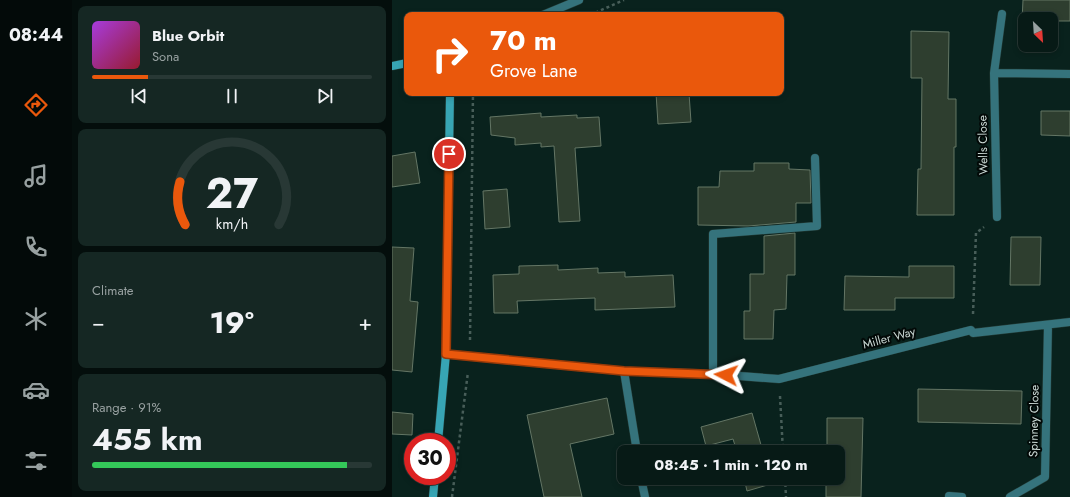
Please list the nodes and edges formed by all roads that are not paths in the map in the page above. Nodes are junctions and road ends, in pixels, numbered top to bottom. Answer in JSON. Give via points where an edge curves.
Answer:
{"nodes":[{"id":1,"x":579,"y":0,"type":"edge"},
{"id":2,"x":550,"y":12,"type":"edge"},
{"id":3,"x":1002,"y":14,"type":"dead end"},
{"id":4,"x":404,"y":64,"type":"edge"},
{"id":5,"x":392,"y":66,"type":"edge"},
{"id":6,"x":994,"y":73,"type":"junction"},
{"id":7,"x":1070,"y":74,"type":"edge"},
{"id":8,"x":450,"y":96,"type":"edge"},
{"id":9,"x":815,"y":158,"type":"dead end"},
{"id":10,"x":997,"y":217,"type":"road end"},
{"id":11,"x":1070,"y":322,"type":"edge"},
{"id":12,"x":1048,"y":325,"type":"junction"},
{"id":13,"x":446,"y":354,"type":"junction"},
{"id":14,"x":624,"y":371,"type":"junction"},
{"id":15,"x":713,"y":374,"type":"junction"},
{"id":16,"x":439,"y":433,"type":"edge"},
{"id":17,"x":636,"y":445,"type":"edge"},
{"id":18,"x":434,"y":485,"type":"edge"},
{"id":19,"x":643,"y":485,"type":"edge"},
{"id":20,"x":949,"y":496,"type":"dead end"},
{"id":21,"x":433,"y":497,"type":"edge"},
{"id":22,"x":644,"y":497,"type":"edge"},
{"id":23,"x":962,"y":497,"type":"edge"},
{"id":24,"x":1010,"y":497,"type":"edge"}],
"edges":[{"from":1,"to":2,"type":"street"},
{"from":3,"to":6,"type":"street","name":"Wells Close"},
{"from":4,"to":5,"type":"street"},
{"from":6,"to":7,"type":"street"},
{"from":6,"to":10,"type":"street","name":"Wells Close"},
{"from":8,"to":13,"type":"street"},
{"from":9,"to":15,"type":"street","via":[[817,226],[713,234]]},
{"from":11,"to":12,"type":"street","name":"Miller Way"},
{"from":12,"to":15,"type":"street","name":"Miller Way","via":[[973,333],[971,330],[779,379]]},
{"from":12,"to":24,"type":"street","name":"Spinney Close","via":[[1046,476]]},
{"from":13,"to":14,"type":"street","name":"Miller Way"},
{"from":13,"to":16,"type":"street"},
{"from":14,"to":15,"type":"street","name":"Miller Way"},
{"from":14,"to":17,"type":"street"},
{"from":18,"to":21,"type":"street"},
{"from":19,"to":22,"type":"street"},
{"from":20,"to":23,"type":"street"}]}
